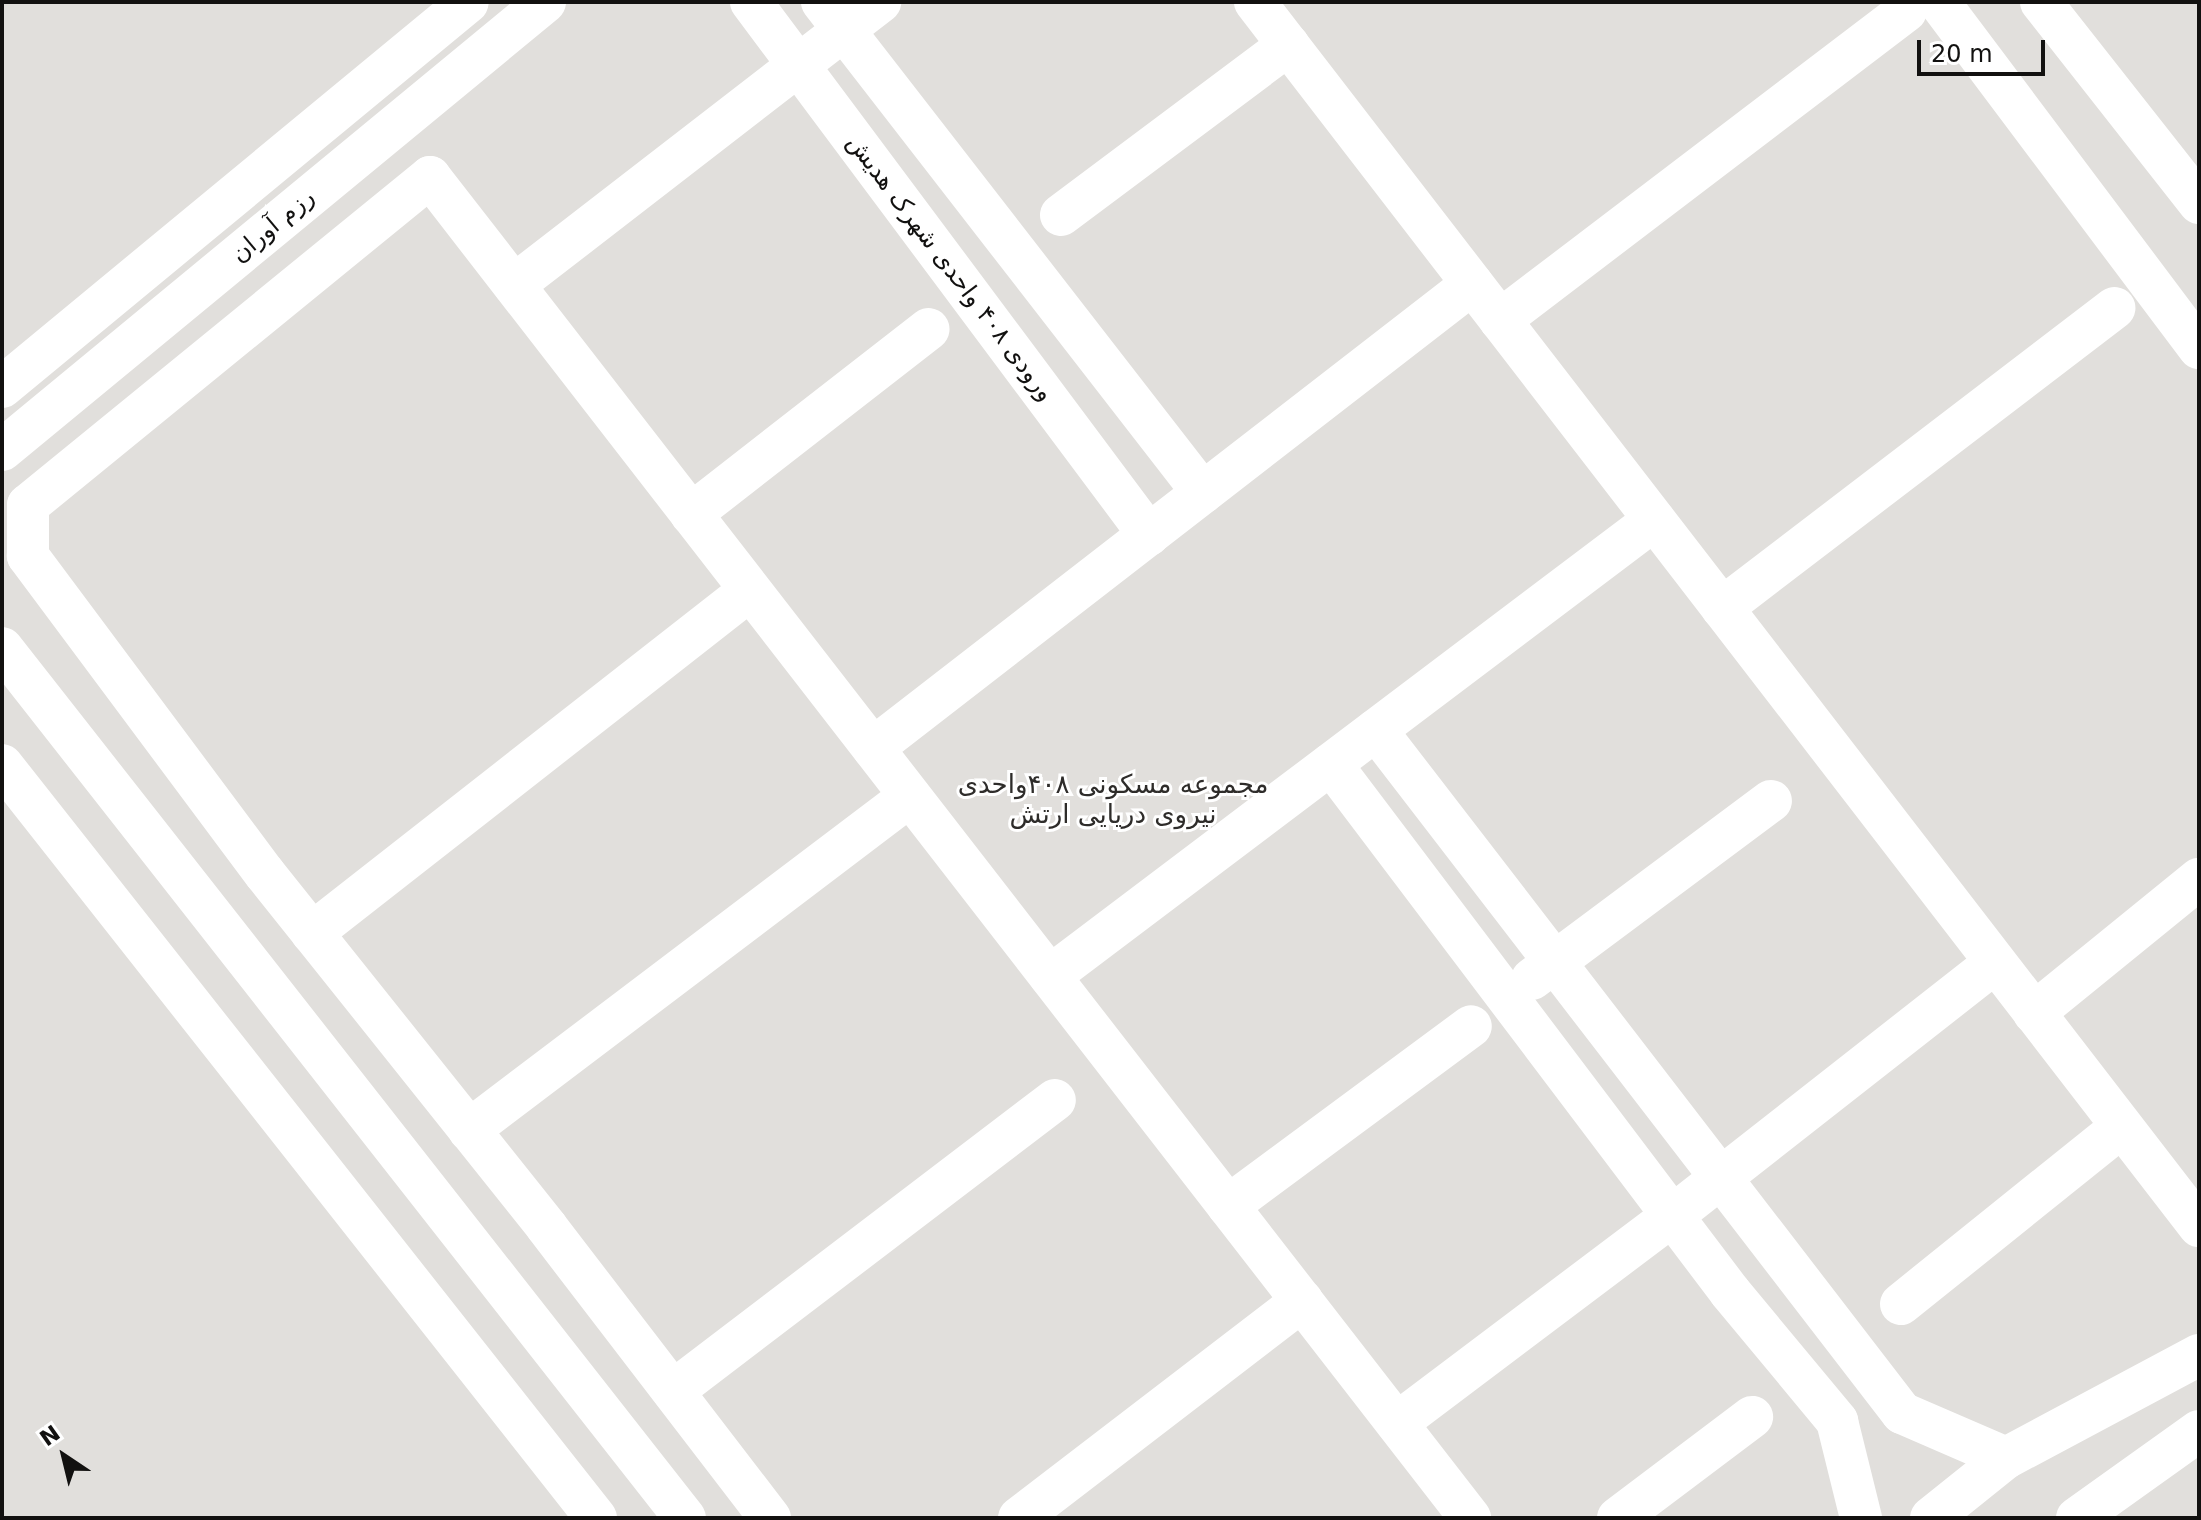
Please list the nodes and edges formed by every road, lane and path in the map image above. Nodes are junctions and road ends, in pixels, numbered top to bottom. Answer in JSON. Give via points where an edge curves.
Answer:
{"nodes":[{"id":1,"x":468,"y":2,"type":"edge"},
{"id":2,"x":545,"y":2,"type":"edge"},
{"id":3,"x":751,"y":2,"type":"edge"},
{"id":4,"x":880,"y":2,"type":"edge"},
{"id":5,"x":1255,"y":2,"type":"edge"},
{"id":6,"x":2041,"y":2,"type":"edge"},
{"id":7,"x":1923,"y":6,"type":"edge"},
{"id":8,"x":833,"y":16,"type":"edge"},
{"id":9,"x":1288,"y":45,"type":"junction"},
{"id":10,"x":798,"y":65,"type":"junction"},
{"id":11,"x":2199,"y":203,"type":"edge"},
{"id":12,"x":1061,"y":215,"type":"dead end"},
{"id":13,"x":1472,"y":284,"type":"junction"},
{"id":14,"x":514,"y":285,"type":"junction"},
{"id":15,"x":2114,"y":308,"type":"dead end"},
{"id":16,"x":1500,"y":320,"type":"junction"},
{"id":17,"x":929,"y":329,"type":"dead end"},
{"id":18,"x":2199,"y":348,"type":"edge"},
{"id":19,"x":2,"y":387,"type":"edge"},
{"id":20,"x":2,"y":450,"type":"edge"},
{"id":21,"x":1203,"y":493,"type":"junction"},
{"id":22,"x":691,"y":514,"type":"junction"},
{"id":23,"x":1654,"y":520,"type":"junction"},
{"id":24,"x":1149,"y":535,"type":"junction"},
{"id":25,"x":750,"y":590,"type":"junction"},
{"id":26,"x":1722,"y":608,"type":"junction"},
{"id":27,"x":2,"y":648,"type":"edge"},
{"id":28,"x":1376,"y":730,"type":"junction"},
{"id":29,"x":873,"y":748,"type":"junction"},
{"id":30,"x":1331,"y":764,"type":"junction"},
{"id":31,"x":2,"y":765,"type":"edge"},
{"id":32,"x":910,"y":796,"type":"junction"},
{"id":33,"x":1771,"y":801,"type":"dead end"},
{"id":34,"x":2199,"y":879,"type":"edge"},
{"id":35,"x":312,"y":933,"type":"junction"},
{"id":36,"x":1554,"y":961,"type":"junction"},
{"id":37,"x":1995,"y":963,"type":"junction"},
{"id":38,"x":1050,"y":976,"type":"junction"},
{"id":39,"x":1509,"y":998,"type":"junction"},
{"id":40,"x":2034,"y":1013,"type":"junction"},
{"id":41,"x":1471,"y":1026,"type":"dead end"},
{"id":42,"x":1055,"y":1100,"type":"dead end"},
{"id":43,"x":2121,"y":1127,"type":"junction"},
{"id":44,"x":469,"y":1130,"type":"junction"},
{"id":45,"x":1721,"y":1175,"type":"junction"},
{"id":46,"x":1228,"y":1206,"type":"junction"},
{"id":47,"x":1672,"y":1216,"type":"junction"},
{"id":48,"x":2199,"y":1226,"type":"edge"},
{"id":49,"x":1302,"y":1301,"type":"junction"},
{"id":50,"x":1901,"y":1304,"type":"dead end"},
{"id":51,"x":2199,"y":1355,"type":"edge"},
{"id":52,"x":673,"y":1391,"type":"junction"},
{"id":53,"x":1752,"y":1417,"type":"dead end"},
{"id":54,"x":1397,"y":1423,"type":"junction"},
{"id":55,"x":2199,"y":1431,"type":"edge"},
{"id":56,"x":2006,"y":1458,"type":"junction"},
{"id":57,"x":1454,"y":1512,"type":"edge"},
{"id":58,"x":596,"y":1518,"type":"edge"},
{"id":59,"x":685,"y":1518,"type":"edge"},
{"id":60,"x":770,"y":1518,"type":"edge"},
{"id":61,"x":1019,"y":1518,"type":"edge"},
{"id":62,"x":1618,"y":1518,"type":"edge"},
{"id":63,"x":1861,"y":1518,"type":"edge"},
{"id":64,"x":1931,"y":1518,"type":"edge"},
{"id":65,"x":2077,"y":1518,"type":"edge"}],
"edges":[{"from":1,"to":19,"type":"street","name":"رزم آوران"},
{"from":2,"to":20,"type":"street","name":"رزم آوران"},
{"from":3,"to":10,"type":"street","name":"ورودی ۴۰۸ واحدی شهرک هدیش"},
{"from":4,"to":8,"type":"street"},
{"from":5,"to":9,"type":"street"},
{"from":6,"to":11,"type":"street"},
{"from":7,"to":16,"type":"street"},
{"from":7,"to":18,"type":"street"},
{"from":8,"to":10,"type":"street"},
{"from":8,"to":21,"type":"street"},
{"from":9,"to":12,"type":"street"},
{"from":9,"to":13,"type":"street"},
{"from":10,"to":14,"type":"street"},
{"from":10,"to":24,"type":"street","name":"ورودی ۴۰۸ واحدی شهرک هدیش"},
{"from":13,"to":16,"type":"street"},
{"from":13,"to":21,"type":"street"},
{"from":14,"to":22,"type":"street"},
{"from":14,"to":35,"type":"street","via":[[430,177],[28,505],[28,556]]},
{"from":15,"to":26,"type":"street"},
{"from":16,"to":23,"type":"street"},
{"from":17,"to":22,"type":"street"},
{"from":21,"to":24,"type":"street"},
{"from":22,"to":25,"type":"street"},
{"from":23,"to":26,"type":"street"},
{"from":23,"to":28,"type":"street"},
{"from":24,"to":29,"type":"street"},
{"from":25,"to":29,"type":"street"},
{"from":25,"to":35,"type":"street"},
{"from":26,"to":37,"type":"street"},
{"from":27,"to":59,"type":"street"},
{"from":28,"to":30,"type":"street"},
{"from":28,"to":36,"type":"street"},
{"from":29,"to":32,"type":"street"},
{"from":30,"to":38,"type":"street"},
{"from":30,"to":39,"type":"street"},
{"from":31,"to":58,"type":"street"},
{"from":32,"to":38,"type":"street"},
{"from":32,"to":44,"type":"street"},
{"from":33,"to":36,"type":"street"},
{"from":34,"to":40,"type":"street"},
{"from":35,"to":44,"type":"street"},
{"from":36,"to":39,"type":"street"},
{"from":36,"to":45,"type":"street"},
{"from":37,"to":40,"type":"street"},
{"from":37,"to":45,"type":"street"},
{"from":38,"to":46,"type":"street"},
{"from":39,"to":47,"type":"street"},
{"from":40,"to":43,"type":"street"},
{"from":41,"to":46,"type":"street"},
{"from":42,"to":52,"type":"street"},
{"from":43,"to":48,"type":"street"},
{"from":43,"to":50,"type":"street"},
{"from":44,"to":52,"type":"street"},
{"from":45,"to":47,"type":"street"},
{"from":45,"to":56,"type":"street","via":[[1902,1413]]},
{"from":46,"to":49,"type":"street"},
{"from":47,"to":54,"type":"street"},
{"from":47,"to":63,"type":"street","via":[[1837,1421]]},
{"from":49,"to":54,"type":"street"},
{"from":49,"to":61,"type":"street"},
{"from":51,"to":56,"type":"street"},
{"from":52,"to":60,"type":"street"},
{"from":53,"to":62,"type":"street"},
{"from":54,"to":57,"type":"street"},
{"from":55,"to":65,"type":"street"},
{"from":56,"to":64,"type":"street"}]}
